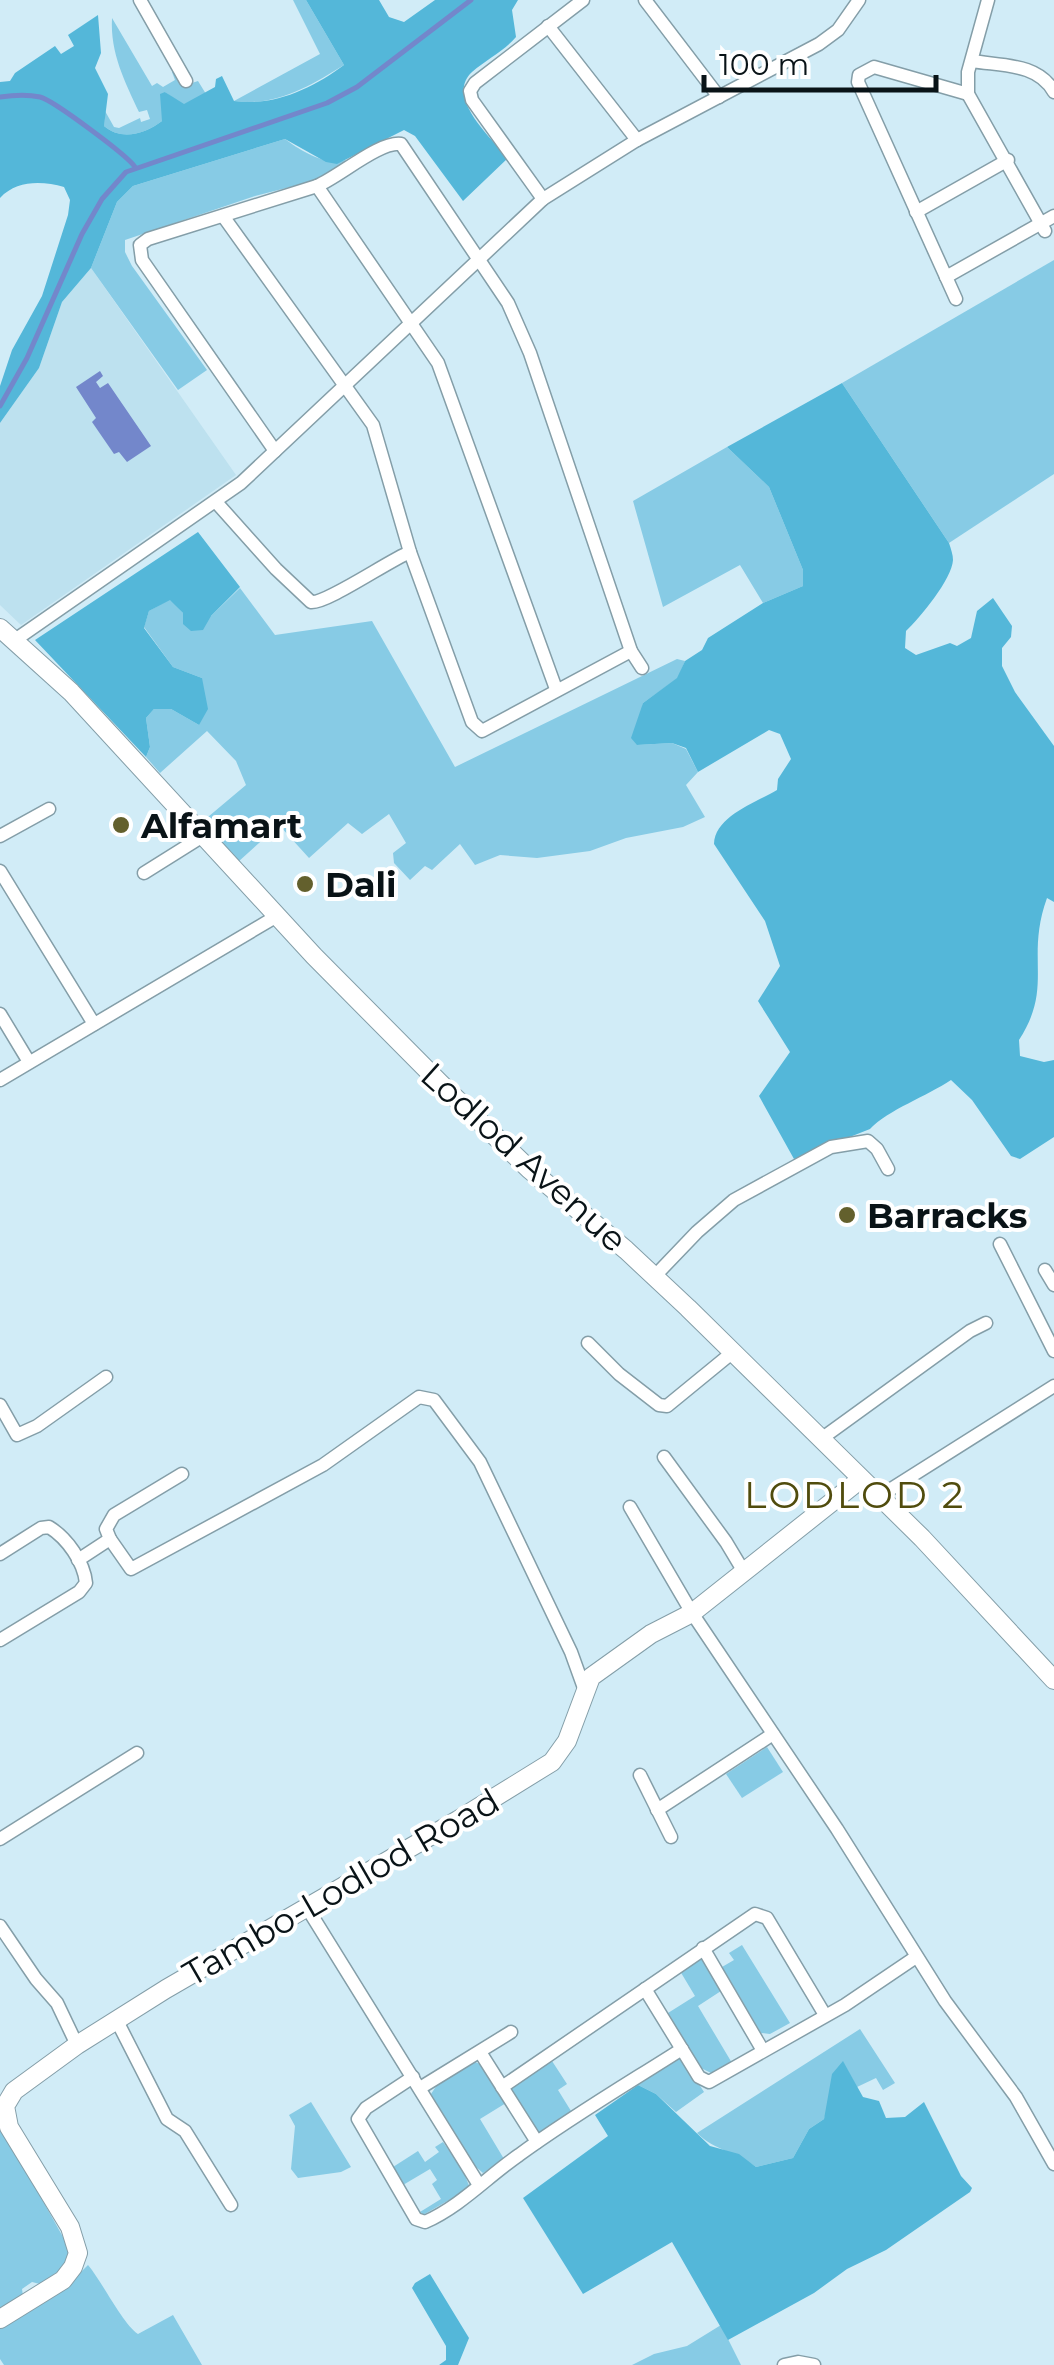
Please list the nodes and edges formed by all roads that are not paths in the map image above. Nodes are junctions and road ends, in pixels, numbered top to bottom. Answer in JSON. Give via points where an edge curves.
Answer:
{"nodes":[{"id":1,"x":140,"y":0,"type":"edge"},
{"id":2,"x":583,"y":0,"type":"edge"},
{"id":3,"x":645,"y":0,"type":"edge"},
{"id":4,"x":859,"y":0,"type":"edge"},
{"id":5,"x":988,"y":0,"type":"edge"},
{"id":6,"x":548,"y":26,"type":"junction"},
{"id":7,"x":972,"y":61,"type":"junction"},
{"id":8,"x":186,"y":81,"type":"dead end"},
{"id":9,"x":1054,"y":92,"type":"edge"},
{"id":10,"x":968,"y":94,"type":"junction"},
{"id":11,"x":719,"y":97,"type":"junction"},
{"id":12,"x":637,"y":140,"type":"junction"},
{"id":13,"x":1008,"y":160,"type":"junction"},
{"id":14,"x":318,"y":186,"type":"junction"},
{"id":15,"x":543,"y":199,"type":"junction"},
{"id":16,"x":916,"y":212,"type":"junction"},
{"id":17,"x":223,"y":216,"type":"junction"},
{"id":18,"x":1054,"y":216,"type":"edge"},
{"id":19,"x":1043,"y":228,"type":"junction"},
{"id":20,"x":478,"y":258,"type":"junction"},
{"id":21,"x":946,"y":277,"type":"junction"},
{"id":22,"x":956,"y":299,"type":"dead end"},
{"id":23,"x":412,"y":320,"type":"junction"},
{"id":24,"x":346,"y":383,"type":"junction"},
{"id":25,"x":275,"y":451,"type":"junction"},
{"id":26,"x":216,"y":502,"type":"junction"},
{"id":27,"x":410,"y":552,"type":"junction"},
{"id":28,"x":7,"y":634,"type":"edge"},
{"id":29,"x":631,"y":651,"type":"junction"},
{"id":30,"x":642,"y":668,"type":"dead end"},
{"id":31,"x":556,"y":689,"type":"junction"},
{"id":32,"x":48,"y":808,"type":"dead end"},
{"id":33,"x":0,"y":836,"type":"edge"},
{"id":34,"x":203,"y":836,"type":"junction"},
{"id":35,"x":0,"y":872,"type":"edge"},
{"id":36,"x":144,"y":872,"type":"dead end"},
{"id":37,"x":277,"y":916,"type":"junction"},
{"id":38,"x":0,"y":1014,"type":"edge"},
{"id":39,"x":94,"y":1024,"type":"junction"},
{"id":40,"x":29,"y":1062,"type":"junction"},
{"id":41,"x":0,"y":1080,"type":"edge"},
{"id":42,"x":888,"y":1170,"type":"dead end"},
{"id":43,"x":1000,"y":1244,"type":"dead end"},
{"id":44,"x":1045,"y":1270,"type":"dead end"},
{"id":45,"x":653,"y":1278,"type":"junction"},
{"id":46,"x":1054,"y":1285,"type":"edge"},
{"id":47,"x":986,"y":1322,"type":"dead end"},
{"id":48,"x":588,"y":1342,"type":"dead end"},
{"id":49,"x":1054,"y":1351,"type":"edge"},
{"id":50,"x":733,"y":1352,"type":"junction"},
{"id":51,"x":106,"y":1377,"type":"dead end"},
{"id":52,"x":1054,"y":1386,"type":"edge"},
{"id":53,"x":0,"y":1405,"type":"edge"},
{"id":54,"x":820,"y":1439,"type":"junction"},
{"id":55,"x":664,"y":1457,"type":"dead end"},
{"id":56,"x":182,"y":1474,"type":"dead end"},
{"id":57,"x":861,"y":1480,"type":"junction"},
{"id":58,"x":880,"y":1496,"type":"junction"},
{"id":59,"x":630,"y":1507,"type":"dead end"},
{"id":60,"x":110,"y":1539,"type":"junction"},
{"id":61,"x":0,"y":1554,"type":"edge"},
{"id":62,"x":78,"y":1560,"type":"junction"},
{"id":63,"x":744,"y":1572,"type":"junction"},
{"id":64,"x":692,"y":1613,"type":"junction"},
{"id":65,"x":0,"y":1640,"type":"edge"},
{"id":66,"x":1054,"y":1680,"type":"edge"},
{"id":67,"x":584,"y":1688,"type":"junction"},
{"id":68,"x":774,"y":1734,"type":"junction"},
{"id":69,"x":137,"y":1753,"type":"dead end"},
{"id":70,"x":640,"y":1775,"type":"dead end"},
{"id":71,"x":657,"y":1810,"type":"junction"},
{"id":72,"x":671,"y":1837,"type":"dead end"},
{"id":73,"x":0,"y":1838,"type":"edge"},
{"id":74,"x":306,"y":1906,"type":"junction"},
{"id":75,"x":0,"y":1926,"type":"edge"},
{"id":76,"x":703,"y":1948,"type":"junction"},
{"id":77,"x":916,"y":1957,"type":"junction"},
{"id":78,"x":645,"y":1990,"type":"junction"},
{"id":79,"x":825,"y":2014,"type":"junction"},
{"id":80,"x":116,"y":2020,"type":"junction"},
{"id":81,"x":510,"y":2032,"type":"dead end"},
{"id":82,"x":77,"y":2045,"type":"junction"},
{"id":83,"x":682,"y":2049,"type":"junction"},
{"id":84,"x":762,"y":2049,"type":"junction"},
{"id":85,"x":480,"y":2052,"type":"junction"},
{"id":86,"x":416,"y":2082,"type":"junction"},
{"id":87,"x":502,"y":2087,"type":"junction"},
{"id":88,"x":537,"y":2142,"type":"junction"},
{"id":89,"x":1054,"y":2164,"type":"edge"},
{"id":90,"x":479,"y":2185,"type":"junction"},
{"id":91,"x":231,"y":2205,"type":"dead end"},
{"id":92,"x":0,"y":2319,"type":"edge"},
{"id":93,"x":784,"y":2365,"type":"edge"},
{"id":94,"x":814,"y":2365,"type":"edge"}],
"edges":[{"from":1,"to":8,"type":"street"},
{"from":2,"to":6,"type":"street"},
{"from":3,"to":11,"type":"street"},
{"from":4,"to":11,"type":"street","via":[[819,44]]},
{"from":5,"to":7,"type":"street"},
{"from":6,"to":12,"type":"street"},
{"from":6,"to":15,"type":"street","via":[[470,91]]},
{"from":7,"to":9,"type":"street","via":[[1031,70]]},
{"from":7,"to":10,"type":"street"},
{"from":10,"to":13,"type":"street"},
{"from":10,"to":16,"type":"street","via":[[874,66],[859,75]]},
{"from":11,"to":12,"type":"street"},
{"from":12,"to":15,"type":"street"},
{"from":13,"to":16,"type":"street"},
{"from":13,"to":19,"type":"street"},
{"from":14,"to":17,"type":"street"},
{"from":14,"to":20,"type":"street","via":[[387,144],[401,144]]},
{"from":14,"to":23,"type":"street"},
{"from":15,"to":20,"type":"street"},
{"from":16,"to":21,"type":"street"},
{"from":17,"to":24,"type":"street"},
{"from":17,"to":25,"type":"street","via":[[142,242],[139,254]]},
{"from":18,"to":19,"type":"street"},
{"from":19,"to":21,"type":"street"},
{"from":20,"to":23,"type":"street"},
{"from":20,"to":29,"type":"street","via":[[530,353]]},
{"from":21,"to":22,"type":"street"},
{"from":23,"to":24,"type":"street"},
{"from":23,"to":31,"type":"street","via":[[438,363]]},
{"from":24,"to":25,"type":"street"},
{"from":24,"to":27,"type":"street","via":[[372,425]]},
{"from":25,"to":26,"type":"street"},
{"from":26,"to":27,"type":"street","via":[[311,602],[325,601]]},
{"from":26,"to":28,"type":"street"},
{"from":27,"to":31,"type":"street","via":[[472,722],[482,731]]},
{"from":28,"to":34,"type":"main road","name":"Lodlod Avenue","via":[[71,692]]},
{"from":29,"to":30,"type":"street"},
{"from":29,"to":31,"type":"street"},
{"from":32,"to":33,"type":"street"},
{"from":34,"to":36,"type":"street"},
{"from":34,"to":37,"type":"main road","name":"Lodlod Avenue"},
{"from":35,"to":39,"type":"street"},
{"from":37,"to":39,"type":"street"},
{"from":37,"to":45,"type":"main road","name":"Lodlod Avenue","via":[[529,1169]]},
{"from":38,"to":40,"type":"street"},
{"from":39,"to":40,"type":"street"},
{"from":40,"to":41,"type":"street"},
{"from":42,"to":45,"type":"street","via":[[868,1141],[830,1147],[728,1204]]},
{"from":43,"to":49,"type":"street"},
{"from":44,"to":46,"type":"street"},
{"from":45,"to":50,"type":"main road","name":"Lodlod Avenue"},
{"from":47,"to":54,"type":"street"},
{"from":48,"to":50,"type":"street","via":[[659,1406]]},
{"from":50,"to":54,"type":"main road","name":"Lodlod Avenue"},
{"from":51,"to":53,"type":"street","via":[[17,1434]]},
{"from":52,"to":58,"type":"street"},
{"from":54,"to":57,"type":"main road","name":"Lodlod Avenue"},
{"from":55,"to":63,"type":"street"},
{"from":56,"to":60,"type":"street","via":[[112,1516]]},
{"from":57,"to":58,"type":"main road","name":"Lodlod Avenue"},
{"from":57,"to":63,"type":"main road"},
{"from":58,"to":66,"type":"main road","name":"Lodlod Avenue"},
{"from":59,"to":64,"type":"street"},
{"from":60,"to":62,"type":"street"},
{"from":60,"to":67,"type":"street","via":[[131,1569],[312,1471],[419,1397],[434,1400],[480,1462]]},
{"from":61,"to":62,"type":"street","via":[[46,1526]]},
{"from":62,"to":65,"type":"street","via":[[83,1588]]},
{"from":63,"to":64,"type":"main road"},
{"from":64,"to":67,"type":"main road","via":[[630,1648]]},
{"from":64,"to":68,"type":"street"},
{"from":67,"to":74,"type":"main road","name":"Tambo-Lodlod Road","via":[[568,1740],[552,1762]]},
{"from":68,"to":71,"type":"street"},
{"from":68,"to":77,"type":"street"},
{"from":69,"to":73,"type":"street"},
{"from":70,"to":71,"type":"street"},
{"from":71,"to":72,"type":"street"},
{"from":74,"to":80,"type":"main road","name":"Tambo-Lodlod Road"},
{"from":74,"to":86,"type":"street"},
{"from":75,"to":82,"type":"street","via":[[57,2003]]},
{"from":76,"to":78,"type":"street"},
{"from":76,"to":79,"type":"street","via":[[762,1914]]},
{"from":76,"to":84,"type":"street"},
{"from":77,"to":79,"type":"street"},
{"from":77,"to":89,"type":"street","via":[[1016,2097]]},
{"from":78,"to":83,"type":"street"},
{"from":78,"to":87,"type":"street"},
{"from":79,"to":84,"type":"street"},
{"from":80,"to":82,"type":"main road","name":"Tambo-Lodlod Road"},
{"from":80,"to":91,"type":"street","via":[[168,2122],[185,2131]]},
{"from":81,"to":85,"type":"street"},
{"from":82,"to":92,"type":"main road","name":"Tambo-Lodlod Road","via":[[14,2091],[6,2110],[82,2253],[62,2280]]},
{"from":83,"to":84,"type":"street","via":[[705,2082]]},
{"from":83,"to":88,"type":"street"},
{"from":85,"to":86,"type":"street"},
{"from":85,"to":87,"type":"street"},
{"from":86,"to":90,"type":"street"},
{"from":86,"to":90,"type":"street","via":[[366,2108],[358,2120],[416,2219],[428,2222]]},
{"from":87,"to":88,"type":"street"},
{"from":88,"to":90,"type":"street"},
{"from":93,"to":94,"type":"street"}]}
